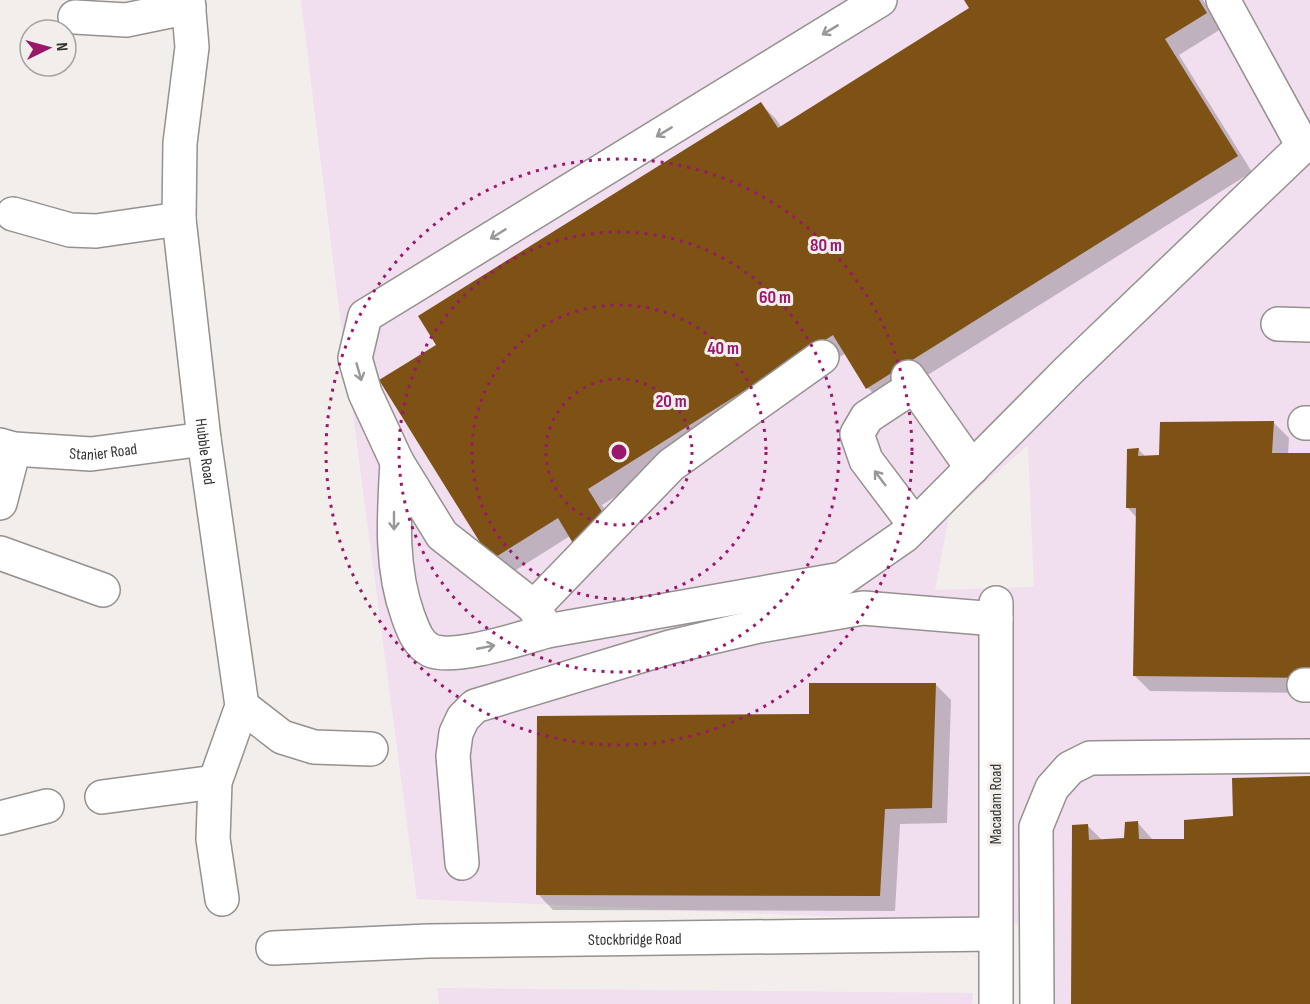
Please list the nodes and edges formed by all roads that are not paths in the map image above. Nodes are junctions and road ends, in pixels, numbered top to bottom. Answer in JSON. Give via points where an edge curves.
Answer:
{"nodes":[{"id":1,"x":880,"y":0,"type":"edge"},
{"id":2,"x":1223,"y":0,"type":"edge"},
{"id":3,"x":188,"y":4,"type":"edge"},
{"id":4,"x":75,"y":17,"type":"dead end"},
{"id":5,"x":13,"y":214,"type":"dead end"},
{"id":6,"x":179,"y":219,"type":"junction"},
{"id":7,"x":1278,"y":324,"type":"dead end"},
{"id":8,"x":1310,"y":325,"type":"edge"},
{"id":9,"x":822,"y":357,"type":"dead end"},
{"id":10,"x":204,"y":439,"type":"junction"},
{"id":11,"x":7,"y":447,"type":"edge"},
{"id":12,"x":397,"y":462,"type":"junction"},
{"id":13,"x":972,"y":468,"type":"junction"},
{"id":14,"x":0,"y":503,"type":"edge"},
{"id":15,"x":915,"y":525,"type":"junction"},
{"id":16,"x":0,"y":553,"type":"edge"},
{"id":17,"x":103,"y":590,"type":"dead end"},
{"id":18,"x":541,"y":619,"type":"junction"},
{"id":19,"x":242,"y":706,"type":"junction"},
{"id":20,"x":371,"y":749,"type":"dead end"},
{"id":21,"x":1310,"y":756,"type":"edge"},
{"id":22,"x":215,"y":782,"type":"junction"},
{"id":23,"x":102,"y":797,"type":"dead end"},
{"id":24,"x":47,"y":806,"type":"dead end"},
{"id":25,"x":0,"y":818,"type":"edge"},
{"id":26,"x":462,"y":863,"type":"dead end"},
{"id":27,"x":222,"y":899,"type":"dead end"},
{"id":28,"x":995,"y":934,"type":"junction"},
{"id":29,"x":273,"y":948,"type":"dead end"},
{"id":30,"x":996,"y":1004,"type":"edge"},
{"id":31,"x":1037,"y":1004,"type":"edge"}],
"edges":[{"from":1,"to":12,"type":"street","one_way":true,"via":[[365,316],[355,358],[365,393]]},
{"from":2,"to":13,"type":"street","via":[[1303,146]]},
{"from":3,"to":4,"type":"street","via":[[126,20]]},
{"from":3,"to":6,"type":"street","name":"Hubble Road","via":[[192,47],[180,142]]},
{"from":5,"to":6,"type":"street","via":[[70,230],[96,231]]},
{"from":6,"to":10,"type":"street","name":"Hubble Road"},
{"from":7,"to":8,"type":"street"},
{"from":9,"to":18,"type":"street","via":[[671,465]]},
{"from":10,"to":11,"type":"street","name":"Stanier Road","via":[[91,454]]},
{"from":10,"to":19,"type":"street","name":"Hubble Road"},
{"from":11,"to":14,"type":"street"},
{"from":12,"to":18,"type":"street","via":[[442,535]]},
{"from":12,"to":18,"type":"street","one_way":true,"via":[[395,564],[415,636],[430,650],[449,653],[492,646]]},
{"from":13,"to":15,"type":"street"},
{"from":15,"to":13,"type":"street","one_way":true,"via":[[866,460],[857,434],[867,417],[911,381]]},
{"from":15,"to":18,"type":"street","via":[[842,579]]},
{"from":16,"to":17,"type":"street"},
{"from":19,"to":20,"type":"street","via":[[282,737],[314,747]]},
{"from":19,"to":22,"type":"street","name":"Hubble Road"},
{"from":21,"to":31,"type":"street","via":[[1090,758],[1071,768],[1052,788],[1036,827]]},
{"from":22,"to":23,"type":"street"},
{"from":22,"to":27,"type":"street","name":"Hubble Road","via":[[213,839]]},
{"from":24,"to":25,"type":"street"},
{"from":26,"to":28,"type":"street","name":"Macadam Road","via":[[453,756],[463,717],[476,706],[670,647],[759,626],[863,608],[996,611]]},
{"from":28,"to":29,"type":"street","name":"Stockbridge Road","via":[[428,941]]},
{"from":28,"to":30,"type":"street","name":"Macadam Road"}]}
